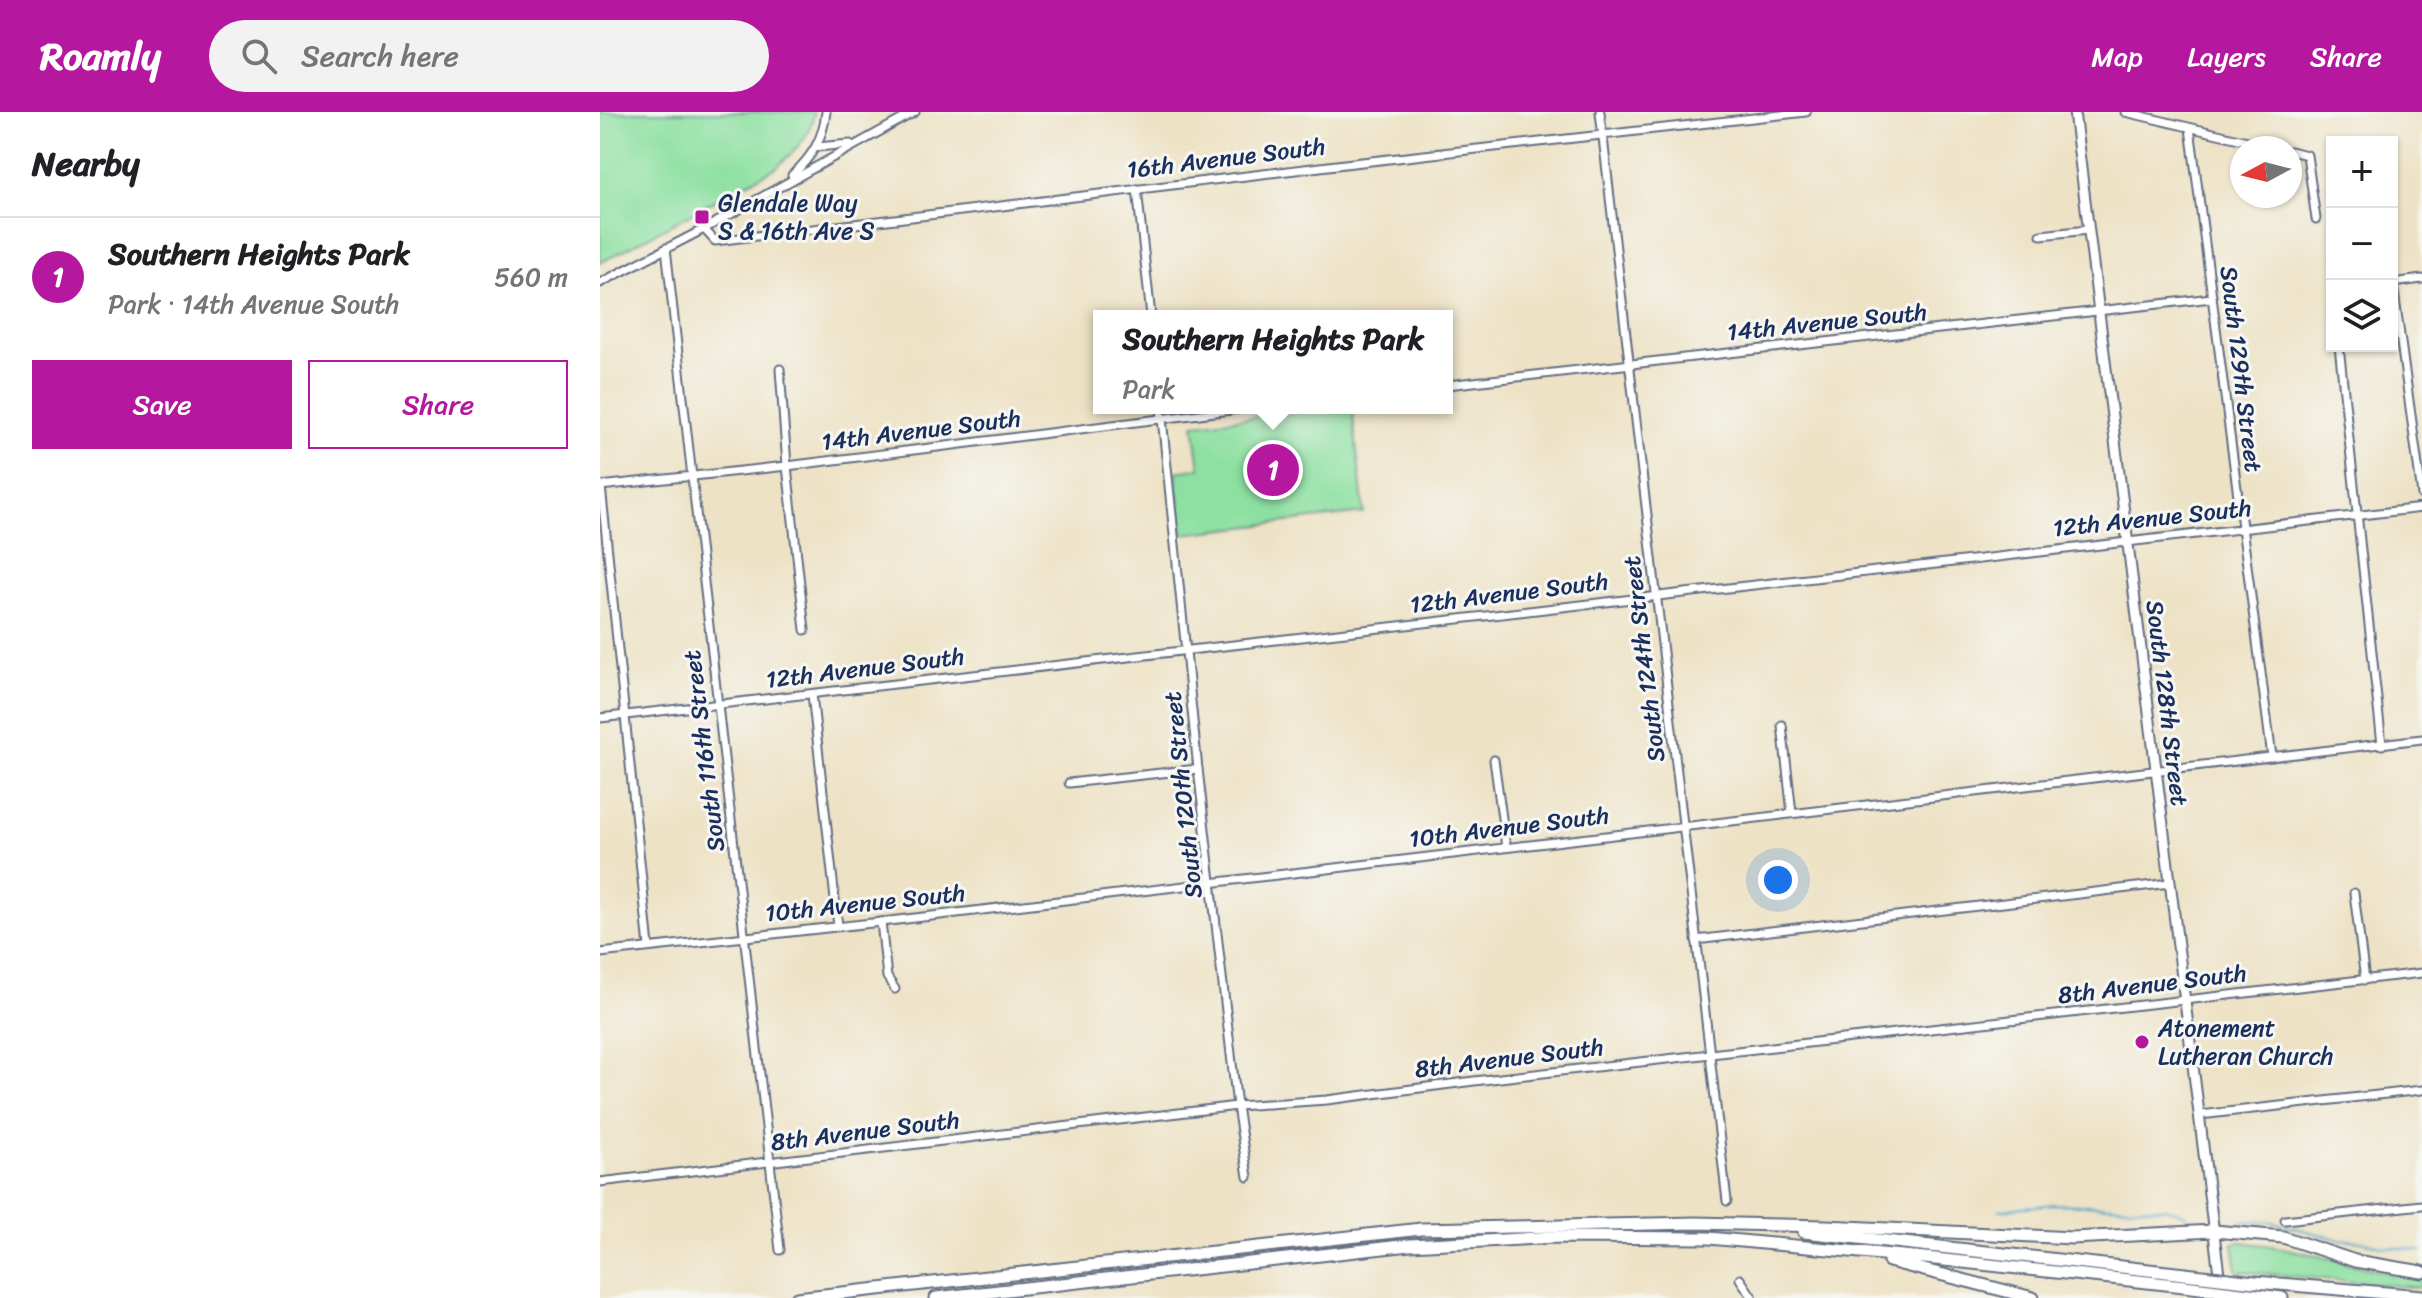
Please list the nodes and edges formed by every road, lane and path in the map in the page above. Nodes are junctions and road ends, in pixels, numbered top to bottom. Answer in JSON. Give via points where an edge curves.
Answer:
{"nodes":[{"id":1,"x":826,"y":112,"type":"edge"},
{"id":2,"x":915,"y":112,"type":"edge"},
{"id":3,"x":1600,"y":112,"type":"edge"},
{"id":4,"x":1806,"y":112,"type":"edge"},
{"id":5,"x":2074,"y":112,"type":"edge"},
{"id":6,"x":2125,"y":112,"type":"edge"},
{"id":7,"x":2190,"y":128,"type":"junction"},
{"id":8,"x":1603,"y":136,"type":"junction"},
{"id":9,"x":2230,"y":137,"type":"edge"},
{"id":10,"x":859,"y":142,"type":"junction"},
{"id":11,"x":817,"y":147,"type":"junction"},
{"id":12,"x":2302,"y":154,"type":"edge"},
{"id":13,"x":1137,"y":189,"type":"junction"},
{"id":14,"x":765,"y":194,"type":"junction"},
{"id":15,"x":2316,"y":219,"type":"dead end"},
{"id":16,"x":704,"y":229,"type":"junction"},
{"id":17,"x":2088,"y":230,"type":"junction"},
{"id":18,"x":2041,"y":235,"type":"dead end"},
{"id":19,"x":666,"y":248,"type":"junction"},
{"id":20,"x":2422,"y":279,"type":"edge"},
{"id":21,"x":2398,"y":281,"type":"edge"},
{"id":22,"x":600,"y":283,"type":"edge"},
{"id":23,"x":2212,"y":298,"type":"junction"},
{"id":24,"x":1150,"y":310,"type":"edge"},
{"id":25,"x":2098,"y":311,"type":"junction"},
{"id":26,"x":2398,"y":324,"type":"edge"},
{"id":27,"x":2340,"y":352,"type":"edge"},
{"id":28,"x":1630,"y":364,"type":"junction"},
{"id":29,"x":780,"y":369,"type":"dead end"},
{"id":30,"x":1453,"y":384,"type":"edge"},
{"id":31,"x":1162,"y":414,"type":"edge"},
{"id":32,"x":1197,"y":414,"type":"edge"},
{"id":33,"x":1163,"y":418,"type":"junction"},
{"id":34,"x":787,"y":466,"type":"junction"},
{"id":35,"x":693,"y":476,"type":"junction"},
{"id":36,"x":600,"y":486,"type":"edge"},
{"id":37,"x":2422,"y":495,"type":"edge"},
{"id":38,"x":2422,"y":508,"type":"edge"},
{"id":39,"x":2358,"y":515,"type":"junction"},
{"id":40,"x":2242,"y":528,"type":"junction"},
{"id":41,"x":2126,"y":541,"type":"junction"},
{"id":42,"x":1657,"y":596,"type":"junction"},
{"id":43,"x":805,"y":630,"type":"dead end"},
{"id":44,"x":1188,"y":650,"type":"junction"},
{"id":45,"x":812,"y":694,"type":"junction"},
{"id":46,"x":718,"y":705,"type":"junction"},
{"id":47,"x":624,"y":715,"type":"junction"},
{"id":48,"x":600,"y":718,"type":"edge"},
{"id":49,"x":1782,"y":725,"type":"dead end"},
{"id":50,"x":2422,"y":739,"type":"edge"},
{"id":51,"x":2382,"y":745,"type":"junction"},
{"id":52,"x":2272,"y":757,"type":"junction"},
{"id":53,"x":1494,"y":760,"type":"dead end"},
{"id":54,"x":1198,"y":769,"type":"junction"},
{"id":55,"x":2156,"y":771,"type":"junction"},
{"id":56,"x":1069,"y":783,"type":"dead end"},
{"id":57,"x":1792,"y":813,"type":"junction"},
{"id":58,"x":1684,"y":826,"type":"junction"},
{"id":59,"x":1506,"y":847,"type":"junction"},
{"id":60,"x":1212,"y":883,"type":"junction"},
{"id":61,"x":2170,"y":883,"type":"junction"},
{"id":62,"x":2354,"y":893,"type":"dead end"},
{"id":63,"x":881,"y":922,"type":"junction"},
{"id":64,"x":838,"y":926,"type":"junction"},
{"id":65,"x":745,"y":936,"type":"junction"},
{"id":66,"x":1696,"y":940,"type":"junction"},
{"id":67,"x":649,"y":947,"type":"junction"},
{"id":68,"x":600,"y":953,"type":"edge"},
{"id":69,"x":2422,"y":973,"type":"edge"},
{"id":70,"x":2365,"y":980,"type":"junction"},
{"id":71,"x":895,"y":989,"type":"dead end"},
{"id":72,"x":2186,"y":1000,"type":"junction"},
{"id":73,"x":1711,"y":1056,"type":"junction"},
{"id":74,"x":2422,"y":1090,"type":"edge"},
{"id":75,"x":1237,"y":1106,"type":"junction"},
{"id":76,"x":2200,"y":1115,"type":"junction"},
{"id":77,"x":770,"y":1163,"type":"junction"},
{"id":78,"x":1248,"y":1177,"type":"dead end"},
{"id":79,"x":600,"y":1182,"type":"edge"},
{"id":80,"x":1727,"y":1201,"type":"dead end"},
{"id":81,"x":2422,"y":1205,"type":"edge"},
{"id":82,"x":2285,"y":1220,"type":"dead end"},
{"id":83,"x":1740,"y":1225,"type":"junction"},
{"id":84,"x":2214,"y":1231,"type":"junction"},
{"id":85,"x":1778,"y":1245,"type":"junction"},
{"id":86,"x":780,"y":1250,"type":"dead end"},
{"id":87,"x":2422,"y":1272,"type":"edge"},
{"id":88,"x":1740,"y":1279,"type":"dead end"},
{"id":89,"x":2185,"y":1280,"type":"junction"},
{"id":90,"x":2422,"y":1296,"type":"edge"},
{"id":91,"x":797,"y":1298,"type":"edge"},
{"id":92,"x":936,"y":1298,"type":"edge"},
{"id":93,"x":1753,"y":1298,"type":"edge"},
{"id":94,"x":2033,"y":1298,"type":"edge"},
{"id":95,"x":2222,"y":1298,"type":"edge"},
{"id":96,"x":2282,"y":1298,"type":"edge"}],
"edges":[{"from":1,"to":11,"type":"street"},
{"from":2,"to":10,"type":"street"},
{"from":3,"to":8,"type":"street","name":"South 124th Street"},
{"from":4,"to":8,"type":"street","name":"16th Avenue South"},
{"from":5,"to":17,"type":"main road","name":"South 128th Street"},
{"from":6,"to":7,"type":"street"},
{"from":7,"to":9,"type":"street"},
{"from":7,"to":23,"type":"street","name":"South 129th Street"},
{"from":8,"to":13,"type":"street","name":"16th Avenue South"},
{"from":8,"to":28,"type":"street","name":"South 124th Street"},
{"from":10,"to":11,"type":"street"},
{"from":10,"to":14,"type":"street"},
{"from":11,"to":14,"type":"street","via":[[795,173]]},
{"from":12,"to":15,"type":"street","via":[[2307,155]]},
{"from":13,"to":16,"type":"street","name":"16th Avenue South","via":[[715,241]]},
{"from":13,"to":24,"type":"street"},
{"from":14,"to":16,"type":"street"},
{"from":16,"to":19,"type":"street"},
{"from":17,"to":18,"type":"street"},
{"from":17,"to":25,"type":"main road","name":"South 128th Street"},
{"from":19,"to":22,"type":"street"},
{"from":19,"to":35,"type":"street","name":"South 116th Street"},
{"from":20,"to":21,"type":"street"},
{"from":23,"to":25,"type":"street","name":"14th Avenue South"},
{"from":23,"to":40,"type":"street","name":"South 129th Street"},
{"from":25,"to":28,"type":"street","name":"14th Avenue South"},
{"from":25,"to":41,"type":"main road","name":"South 128th Street"},
{"from":26,"to":37,"type":"street"},
{"from":27,"to":39,"type":"street"},
{"from":28,"to":30,"type":"street","name":"14th Avenue South"},
{"from":28,"to":42,"type":"street","name":"South 124th Street"},
{"from":29,"to":34,"type":"street"},
{"from":31,"to":33,"type":"street","name":"South 120th Street"},
{"from":32,"to":33,"type":"street","name":"14th Avenue South"},
{"from":33,"to":34,"type":"street","name":"14th Avenue South"},
{"from":33,"to":44,"type":"street","name":"South 120th Street"},
{"from":34,"to":35,"type":"street","name":"14th Avenue South"},
{"from":34,"to":43,"type":"street"},
{"from":35,"to":36,"type":"street","name":"14th Avenue South"},
{"from":35,"to":46,"type":"street","name":"South 116th Street"},
{"from":36,"to":47,"type":"street"},
{"from":38,"to":39,"type":"street","name":"12th Avenue South"},
{"from":39,"to":40,"type":"street","name":"12th Avenue South"},
{"from":39,"to":51,"type":"street"},
{"from":40,"to":41,"type":"street","name":"12th Avenue South"},
{"from":40,"to":52,"type":"street","name":"South 129th Street"},
{"from":41,"to":42,"type":"street","name":"12th Avenue South"},
{"from":41,"to":55,"type":"main road","name":"South 128th Street"},
{"from":42,"to":44,"type":"street","name":"12th Avenue South"},
{"from":42,"to":58,"type":"street","name":"South 124th Street"},
{"from":44,"to":45,"type":"street","name":"12th Avenue South"},
{"from":44,"to":54,"type":"street","name":"South 120th Street"},
{"from":45,"to":46,"type":"street","name":"12th Avenue South"},
{"from":45,"to":64,"type":"street"},
{"from":46,"to":47,"type":"street","name":"12th Avenue South"},
{"from":46,"to":65,"type":"street","name":"South 116th Street"},
{"from":47,"to":48,"type":"street","name":"12th Avenue South"},
{"from":47,"to":67,"type":"street"},
{"from":49,"to":57,"type":"street"},
{"from":50,"to":51,"type":"street","name":"10th Avenue South"},
{"from":51,"to":52,"type":"street","name":"10th Avenue South"},
{"from":52,"to":55,"type":"street","name":"10th Avenue South"},
{"from":53,"to":59,"type":"street"},
{"from":54,"to":56,"type":"street"},
{"from":54,"to":60,"type":"street","name":"South 120th Street"},
{"from":55,"to":57,"type":"street","name":"10th Avenue South"},
{"from":55,"to":61,"type":"main road","name":"South 128th Street"},
{"from":57,"to":58,"type":"street","name":"10th Avenue South"},
{"from":58,"to":59,"type":"street","name":"10th Avenue South"},
{"from":58,"to":66,"type":"street","name":"South 124th Street"},
{"from":59,"to":60,"type":"street","name":"10th Avenue South"},
{"from":60,"to":63,"type":"street","name":"10th Avenue South"},
{"from":60,"to":75,"type":"street","name":"South 120th Street"},
{"from":61,"to":66,"type":"street"},
{"from":61,"to":72,"type":"main road","name":"South 128th Street"},
{"from":62,"to":70,"type":"street"},
{"from":63,"to":64,"type":"street","name":"10th Avenue South"},
{"from":63,"to":71,"type":"street","via":[[887,977]]},
{"from":64,"to":65,"type":"street","name":"10th Avenue South"},
{"from":65,"to":67,"type":"street","name":"10th Avenue South"},
{"from":65,"to":77,"type":"street","name":"South 116th Street"},
{"from":66,"to":73,"type":"street","name":"South 124th Street"},
{"from":67,"to":68,"type":"street","name":"10th Avenue South"},
{"from":69,"to":70,"type":"street","name":"8th Avenue South"},
{"from":70,"to":72,"type":"street","name":"8th Avenue South"},
{"from":72,"to":73,"type":"street","name":"8th Avenue South"},
{"from":72,"to":76,"type":"main road","name":"South 128th Street"},
{"from":73,"to":75,"type":"street","name":"8th Avenue South"},
{"from":73,"to":80,"type":"street","name":"South 124th Street"},
{"from":74,"to":76,"type":"street"},
{"from":75,"to":77,"type":"street","name":"8th Avenue South"},
{"from":75,"to":78,"type":"street","name":"South 120th Street"},
{"from":76,"to":84,"type":"main road","name":"South 128th Street"},
{"from":77,"to":79,"type":"street","name":"8th Avenue South"},
{"from":77,"to":86,"type":"street","name":"South 116th Street"},
{"from":81,"to":82,"type":"street"},
{"from":83,"to":84,"type":"highway","via":[[2072,1238]]},
{"from":83,"to":89,"type":"highway"},
{"from":83,"to":91,"type":"highway","via":[[1421,1229]]},
{"from":84,"to":87,"type":"highway","via":[[2283,1237],[2355,1261]]},
{"from":84,"to":95,"type":"main road","name":"South 128th Street"},
{"from":85,"to":89,"type":"highway"},
{"from":85,"to":92,"type":"highway","via":[[1709,1238],[1556,1237],[1410,1245]]},
{"from":85,"to":94,"type":"highway","via":[[1910,1266]]},
{"from":88,"to":93,"type":"street"},
{"from":89,"to":90,"type":"highway","bridge":true},
{"from":89,"to":96,"type":"highway","bridge":true}]}
